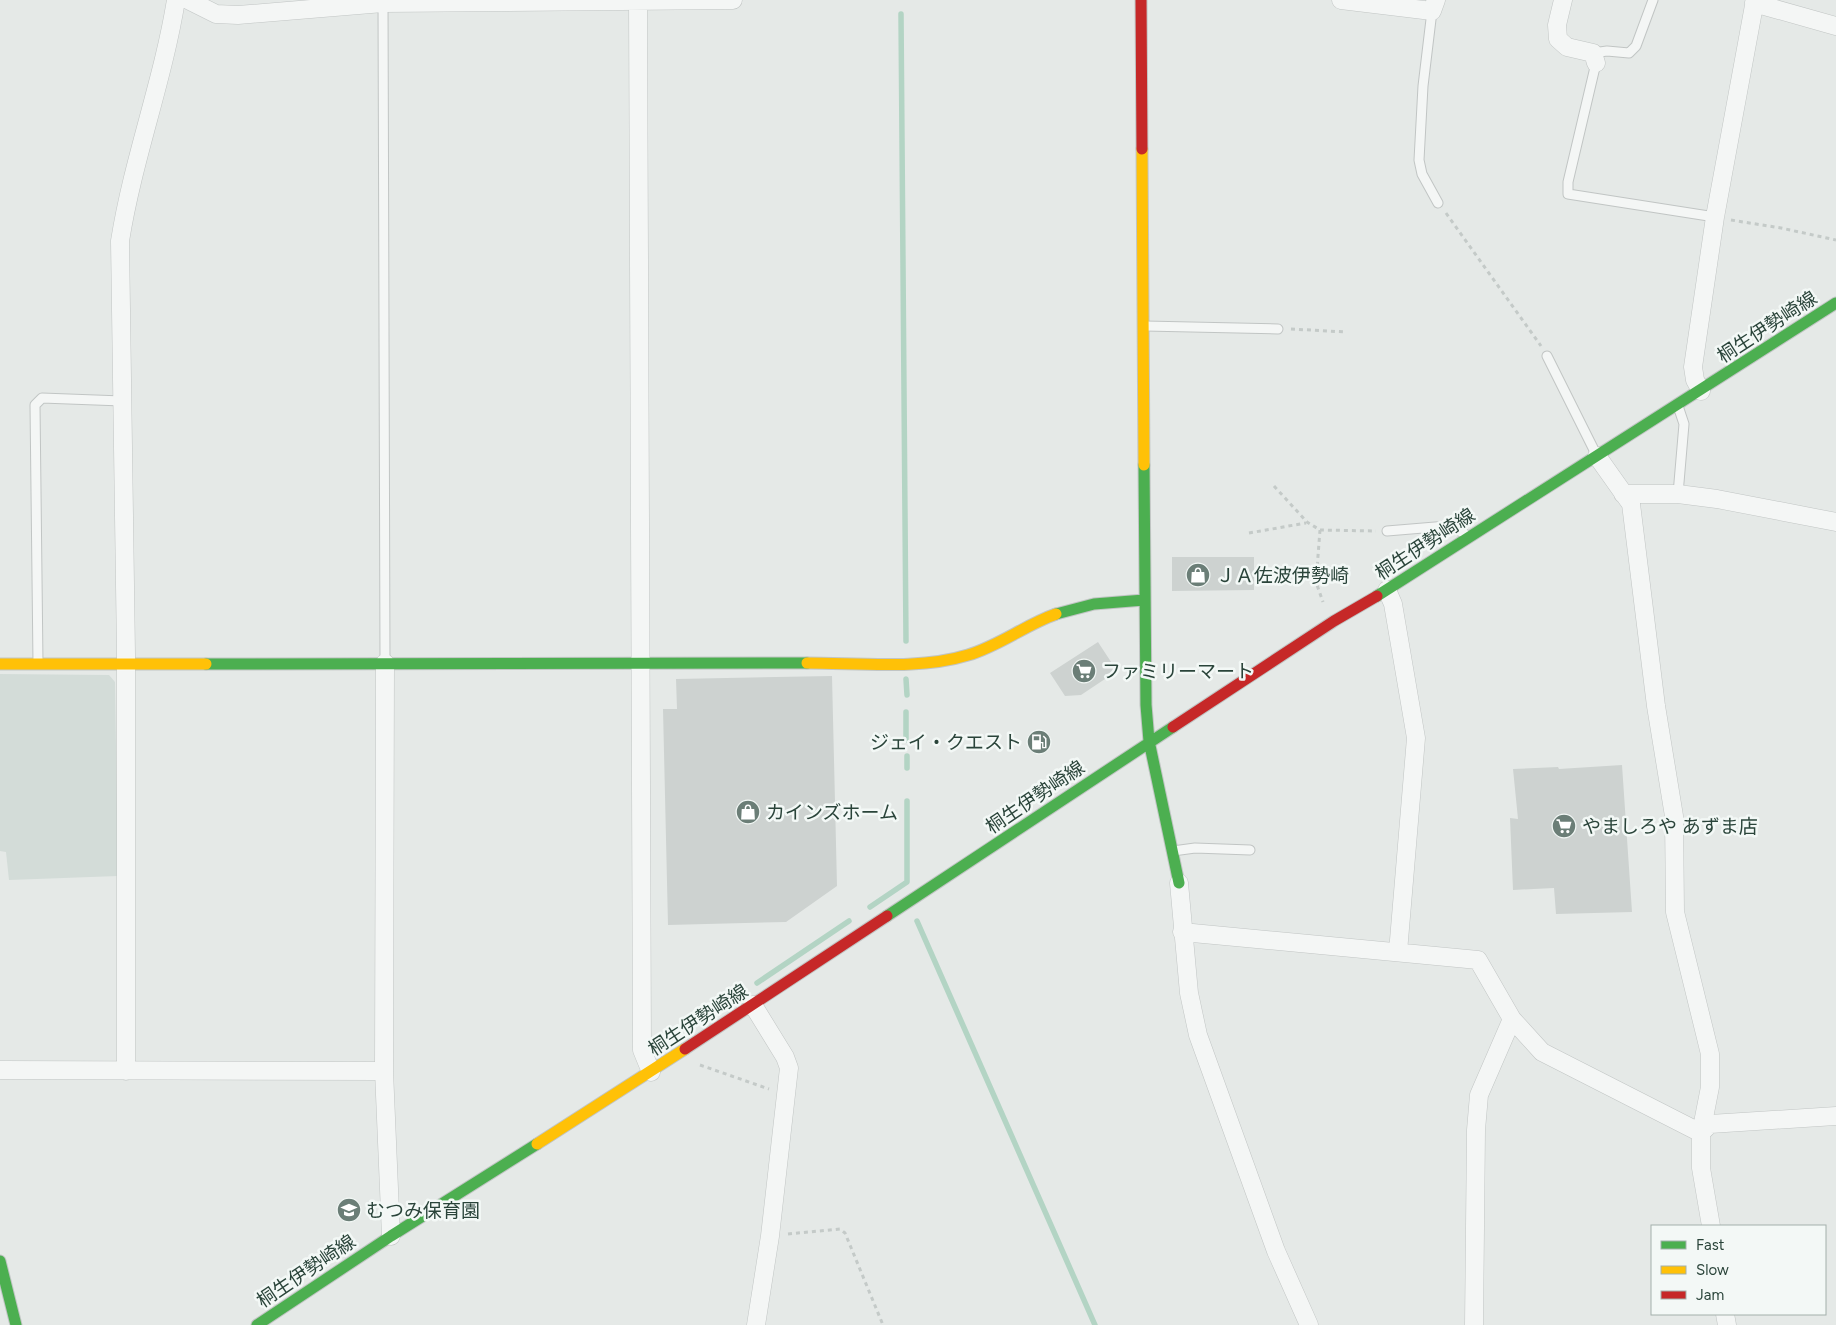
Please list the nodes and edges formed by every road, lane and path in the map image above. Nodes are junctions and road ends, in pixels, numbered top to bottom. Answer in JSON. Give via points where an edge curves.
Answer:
{"nodes":[{"id":1,"x":176,"y":0,"type":"edge"},
{"id":2,"x":188,"y":0,"type":"edge"},
{"id":3,"x":638,"y":0,"type":"edge"},
{"id":4,"x":733,"y":0,"type":"edge"},
{"id":5,"x":1141,"y":0,"type":"edge"},
{"id":6,"x":1341,"y":0,"type":"edge"},
{"id":7,"x":1562,"y":0,"type":"edge"},
{"id":8,"x":1653,"y":0,"type":"edge"},
{"id":9,"x":383,"y":1,"type":"edge"},
{"id":10,"x":1754,"y":2,"type":"edge"},
{"id":11,"x":1434,"y":5,"type":"edge"},
{"id":12,"x":270,"y":6,"type":"edge"},
{"id":13,"x":1836,"y":26,"type":"edge"},
{"id":14,"x":1594,"y":58,"type":"junction"},
{"id":15,"x":1438,"y":203,"type":"joint"},
{"id":16,"x":1715,"y":217,"type":"junction"},
{"id":17,"x":1836,"y":240,"type":"edge"},
{"id":18,"x":1836,"y":303,"type":"edge"},
{"id":19,"x":1143,"y":326,"type":"junction"},
{"id":20,"x":1278,"y":328,"type":"joint"},
{"id":21,"x":1346,"y":332,"type":"dead end"},
{"id":22,"x":1547,"y":356,"type":"joint"},
{"id":23,"x":1700,"y":391,"type":"junction"},
{"id":24,"x":122,"y":401,"type":"junction"},
{"id":25,"x":1677,"y":406,"type":"junction"},
{"id":26,"x":1597,"y":456,"type":"junction"},
{"id":27,"x":1274,"y":486,"type":"dead end"},
{"id":28,"x":1623,"y":494,"type":"junction"},
{"id":29,"x":1678,"y":494,"type":"junction"},
{"id":30,"x":1307,"y":522,"type":"junction"},
{"id":31,"x":1836,"y":522,"type":"edge"},
{"id":32,"x":1320,"y":530,"type":"junction"},
{"id":33,"x":1387,"y":531,"type":"joint"},
{"id":34,"x":1249,"y":534,"type":"dead end"},
{"id":35,"x":1468,"y":536,"type":"junction"},
{"id":36,"x":1387,"y":590,"type":"junction"},
{"id":37,"x":1144,"y":600,"type":"junction"},
{"id":38,"x":1334,"y":621,"type":"junction"},
{"id":39,"x":38,"y":663,"type":"junction"},
{"id":40,"x":126,"y":663,"type":"junction"},
{"id":41,"x":385,"y":663,"type":"junction"},
{"id":42,"x":0,"y":664,"type":"edge"},
{"id":43,"x":641,"y":664,"type":"junction"},
{"id":44,"x":1148,"y":742,"type":"junction"},
{"id":45,"x":1250,"y":850,"type":"dead end"},
{"id":46,"x":1173,"y":851,"type":"junction"},
{"id":47,"x":1179,"y":883,"type":"joint"},
{"id":48,"x":1182,"y":932,"type":"junction"},
{"id":49,"x":1398,"y":952,"type":"junction"},
{"id":50,"x":753,"y":1005,"type":"junction"},
{"id":51,"x":1512,"y":1019,"type":"junction"},
{"id":52,"x":683,"y":1051,"type":"junction"},
{"id":53,"x":0,"y":1070,"type":"edge"},
{"id":54,"x":126,"y":1071,"type":"junction"},
{"id":55,"x":384,"y":1071,"type":"junction"},
{"id":56,"x":651,"y":1072,"type":"junction"},
{"id":57,"x":787,"y":1094,"type":"junction"},
{"id":58,"x":1836,"y":1116,"type":"edge"},
{"id":59,"x":1700,"y":1133,"type":"junction"},
{"id":60,"x":1711,"y":1225,"type":"edge"},
{"id":61,"x":391,"y":1236,"type":"junction"},
{"id":62,"x":770,"y":1236,"type":"junction"},
{"id":63,"x":0,"y":1260,"type":"edge"},
{"id":64,"x":16,"y":1325,"type":"edge"},
{"id":65,"x":258,"y":1325,"type":"edge"},
{"id":66,"x":756,"y":1325,"type":"edge"},
{"id":67,"x":883,"y":1325,"type":"edge"},
{"id":68,"x":1309,"y":1325,"type":"edge"},
{"id":69,"x":1474,"y":1325,"type":"edge"}],
"edges":[{"from":1,"to":24,"type":"street","via":[[126,204],[120,241]]},
{"from":2,"to":12,"type":"street","via":[[216,14],[238,15]]},
{"from":3,"to":4,"type":"street"},
{"from":3,"to":9,"type":"street"},
{"from":3,"to":43,"type":"street"},
{"from":5,"to":19,"type":"street"},
{"from":6,"to":11,"type":"street"},
{"from":7,"to":14,"type":"street","via":[[1556,25],[1558,39],[1567,47]]},
{"from":8,"to":14,"type":"lane","via":[[1636,46],[1629,53],[1607,51]]},
{"from":9,"to":12,"type":"street"},
{"from":9,"to":41,"type":"lane"},
{"from":10,"to":13,"type":"street"},
{"from":10,"to":16,"type":"street"},
{"from":11,"to":15,"type":"lane","via":[[1423,86],[1419,160],[1422,174]]},
{"from":14,"to":16,"type":"lane","via":[[1568,194]]},
{"from":15,"to":22,"type":"path"},
{"from":16,"to":17,"type":"path"},
{"from":16,"to":23,"type":"street","via":[[1693,367]]},
{"from":18,"to":23,"type":"street","name":"桐生伊勢崎線"},
{"from":19,"to":20,"type":"lane"},
{"from":19,"to":37,"type":"street"},
{"from":20,"to":21,"type":"path"},
{"from":22,"to":26,"type":"lane"},
{"from":23,"to":25,"type":"street","name":"桐生伊勢崎線"},
{"from":24,"to":39,"type":"lane","via":[[42,398],[35,404]]},
{"from":24,"to":40,"type":"street"},
{"from":25,"to":26,"type":"street","name":"桐生伊勢崎線"},
{"from":25,"to":29,"type":"lane","via":[[1684,424]]},
{"from":26,"to":28,"type":"street"},
{"from":26,"to":35,"type":"street","name":"桐生伊勢崎線"},
{"from":27,"to":30,"type":"path"},
{"from":28,"to":29,"type":"street"},
{"from":28,"to":59,"type":"street","via":[[1631,504],[1656,706],[1674,816],[1675,912],[1710,1054],[1710,1088]]},
{"from":29,"to":31,"type":"street"},
{"from":30,"to":32,"type":"path"},
{"from":30,"to":34,"type":"path"},
{"from":32,"to":33,"type":"path"},
{"from":32,"to":38,"type":"path","via":[[1316,582],[1322,601]]},
{"from":33,"to":35,"type":"lane","via":[[1447,526]]},
{"from":35,"to":36,"type":"street","name":"桐生伊勢崎線"},
{"from":36,"to":38,"type":"street","name":"桐生伊勢崎線"},
{"from":36,"to":49,"type":"street","via":[[1393,604],[1416,738]]},
{"from":37,"to":43,"type":"street","via":[[1107,601],[1070,609],[991,646],[947,661]]},
{"from":37,"to":44,"type":"street"},
{"from":38,"to":44,"type":"street","name":"桐生伊勢崎線"},
{"from":39,"to":40,"type":"street"},
{"from":39,"to":42,"type":"street"},
{"from":40,"to":41,"type":"street"},
{"from":40,"to":54,"type":"street"},
{"from":41,"to":43,"type":"street"},
{"from":41,"to":55,"type":"street"},
{"from":43,"to":56,"type":"street","via":[[642,1050]]},
{"from":44,"to":46,"type":"street"},
{"from":44,"to":50,"type":"street","name":"桐生伊勢崎線"},
{"from":45,"to":46,"type":"lane","via":[[1195,848]]},
{"from":46,"to":47,"type":"street"},
{"from":47,"to":48,"type":"street"},
{"from":48,"to":49,"type":"street"},
{"from":48,"to":68,"type":"street","via":[[1198,1035],[1276,1251]]},
{"from":49,"to":51,"type":"street","via":[[1478,960]]},
{"from":50,"to":52,"type":"street","name":"桐生伊勢崎線"},
{"from":50,"to":57,"type":"street","via":[[785,1057],[789,1068]]},
{"from":51,"to":59,"type":"street","via":[[1542,1052]]},
{"from":51,"to":69,"type":"street","via":[[1479,1095]]},
{"from":52,"to":56,"type":"street","name":"桐生伊勢崎線"},
{"from":52,"to":57,"type":"path","via":[[697,1065]]},
{"from":53,"to":54,"type":"street"},
{"from":54,"to":55,"type":"street"},
{"from":55,"to":61,"type":"street"},
{"from":56,"to":61,"type":"street","name":"桐生伊勢崎線"},
{"from":57,"to":62,"type":"street"},
{"from":58,"to":59,"type":"street","via":[[1710,1124]]},
{"from":59,"to":60,"type":"street","via":[[1701,1168]]},
{"from":61,"to":65,"type":"street","name":"桐生伊勢崎線"},
{"from":62,"to":66,"type":"street"},
{"from":62,"to":67,"type":"path","via":[[840,1229]]},
{"from":63,"to":64,"type":"street"}]}
